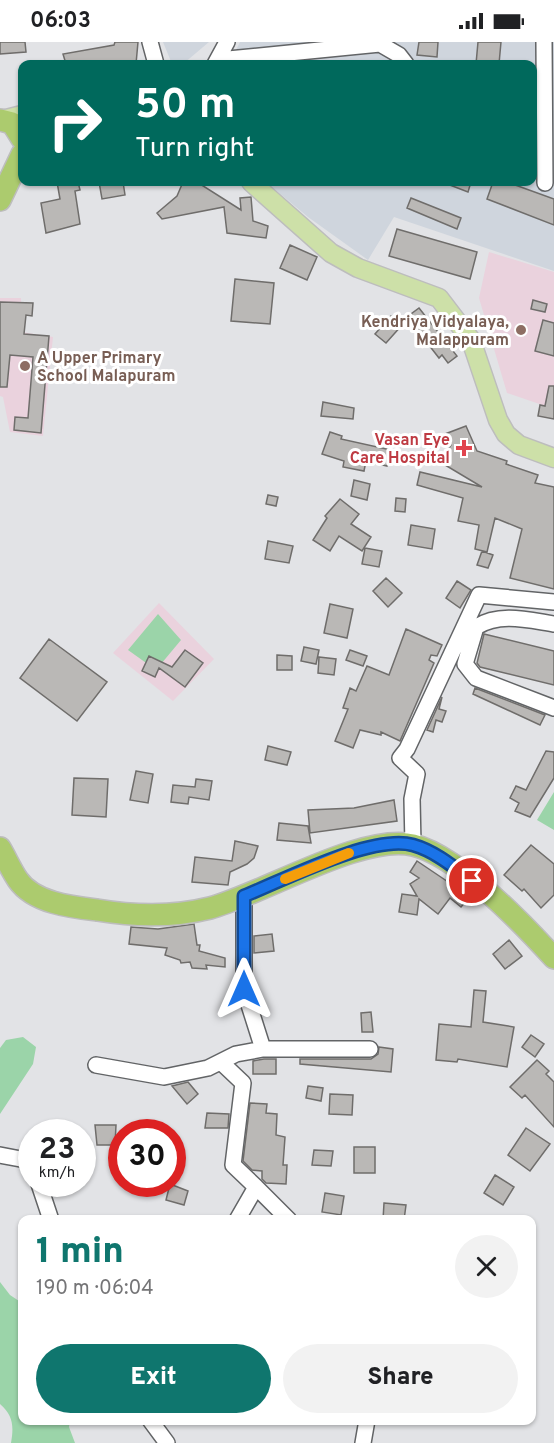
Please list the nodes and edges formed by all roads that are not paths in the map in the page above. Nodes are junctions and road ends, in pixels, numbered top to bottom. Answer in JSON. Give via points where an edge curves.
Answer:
{"nodes":[{"id":1,"x":150,"y":42,"type":"edge"},
{"id":2,"x":227,"y":42,"type":"edge"},
{"id":3,"x":543,"y":42,"type":"edge"},
{"id":4,"x":155,"y":60,"type":"edge"},
{"id":5,"x":218,"y":60,"type":"edge"},
{"id":6,"x":235,"y":60,"type":"edge"},
{"id":7,"x":403,"y":60,"type":"edge"},
{"id":8,"x":18,"y":162,"type":"edge"},
{"id":9,"x":544,"y":183,"type":"edge"},
{"id":10,"x":256,"y":186,"type":"edge"},
{"id":11,"x":0,"y":200,"type":"edge"},
{"id":12,"x":554,"y":458,"type":"edge"},
{"id":13,"x":554,"y":602,"type":"edge"},
{"id":14,"x":554,"y":624,"type":"edge"},
{"id":15,"x":554,"y":708,"type":"edge"},
{"id":16,"x":413,"y":845,"type":"junction"},
{"id":17,"x":0,"y":848,"type":"edge"},
{"id":18,"x":244,"y":896,"type":"junction"},
{"id":19,"x":554,"y":958,"type":"edge"},
{"id":20,"x":263,"y":1049,"type":"junction"},
{"id":21,"x":370,"y":1049,"type":"dead end"},
{"id":22,"x":226,"y":1059,"type":"junction"},
{"id":23,"x":96,"y":1065,"type":"dead end"},
{"id":24,"x":0,"y":1155,"type":"edge"},
{"id":25,"x":18,"y":1158,"type":"edge"},
{"id":26,"x":256,"y":1187,"type":"junction"},
{"id":27,"x":43,"y":1197,"type":"edge"},
{"id":28,"x":49,"y":1215,"type":"edge"},
{"id":29,"x":240,"y":1215,"type":"edge"},
{"id":30,"x":285,"y":1215,"type":"edge"},
{"id":31,"x":154,"y":1425,"type":"edge"},
{"id":32,"x":366,"y":1425,"type":"edge"},
{"id":33,"x":167,"y":1443,"type":"edge"},
{"id":34,"x":363,"y":1443,"type":"edge"}],
"edges":[{"from":1,"to":4,"type":"street"},
{"from":2,"to":5,"type":"street"},
{"from":3,"to":9,"type":"street"},
{"from":6,"to":7,"type":"street","via":[[380,44]]},
{"from":8,"to":11,"type":"highway"},
{"from":10,"to":12,"type":"main road","via":[[331,253],[358,268],[439,298],[471,340],[506,434],[519,445]]},
{"from":13,"to":16,"type":"street","via":[[479,595],[400,758],[417,774],[412,799]]},
{"from":14,"to":15,"type":"street","via":[[489,619],[476,627],[465,664],[476,678]]},
{"from":16,"to":18,"type":"highway","via":[[387,844],[348,854]]},
{"from":16,"to":19,"type":"highway","via":[[440,858],[488,892]]},
{"from":17,"to":18,"type":"highway","via":[[19,882],[39,896],[69,906],[116,913],[165,914],[209,908]]},
{"from":18,"to":20,"type":"street","via":[[244,989]]},
{"from":20,"to":21,"type":"street"},
{"from":20,"to":22,"type":"street"},
{"from":22,"to":23,"type":"street","via":[[208,1068],[164,1077]]},
{"from":22,"to":26,"type":"street","via":[[228,1071],[243,1083],[233,1165]]},
{"from":24,"to":25,"type":"street"},
{"from":26,"to":29,"type":"street"},
{"from":26,"to":30,"type":"street"},
{"from":27,"to":28,"type":"street"},
{"from":31,"to":33,"type":"street"},
{"from":32,"to":34,"type":"street"}]}
